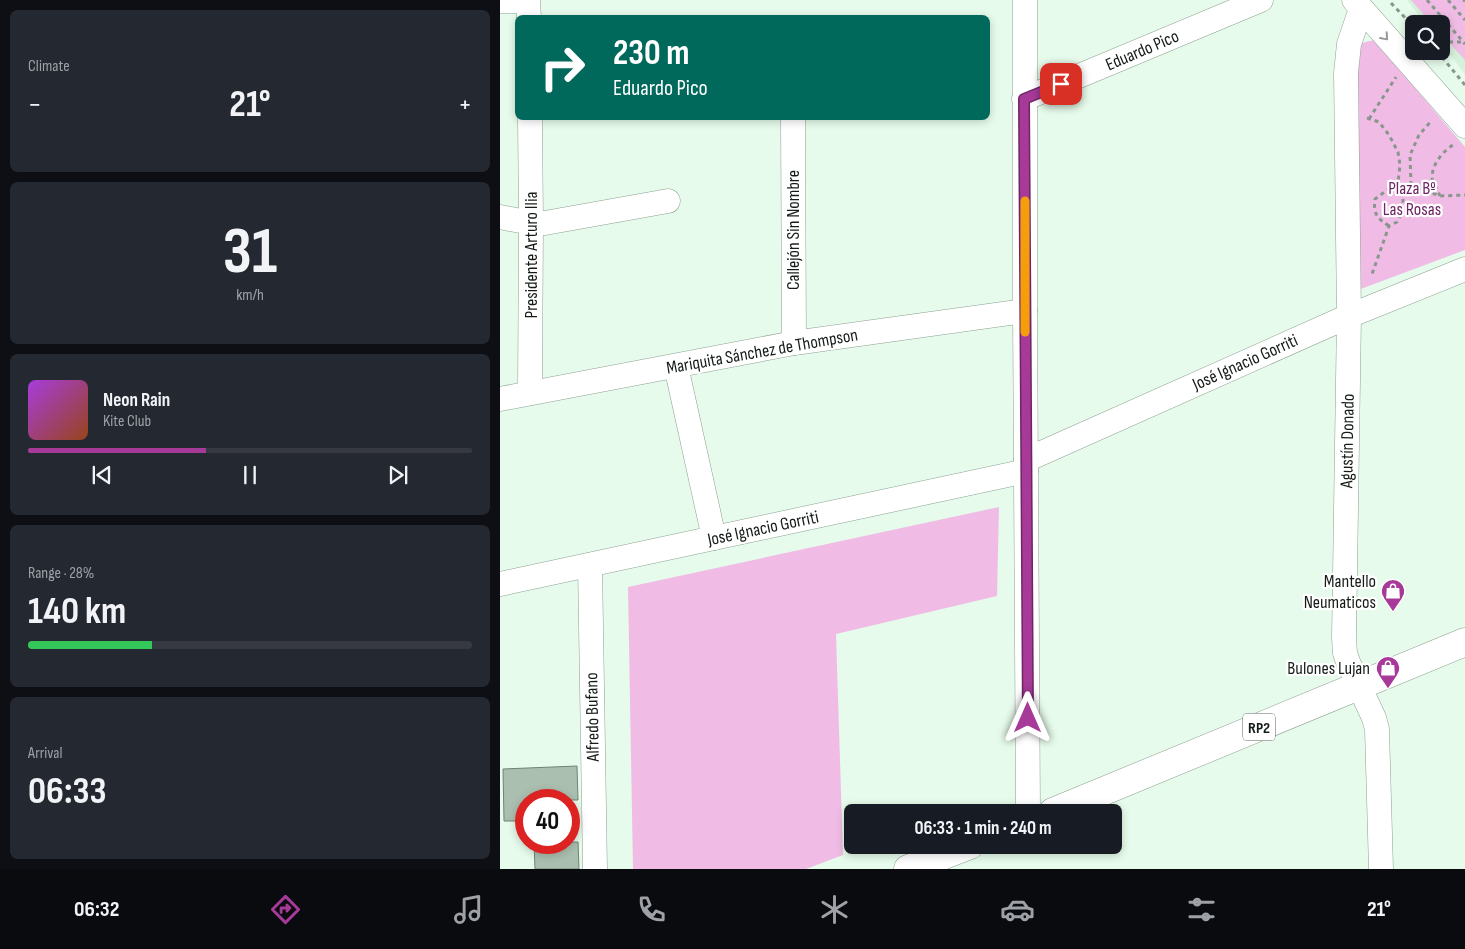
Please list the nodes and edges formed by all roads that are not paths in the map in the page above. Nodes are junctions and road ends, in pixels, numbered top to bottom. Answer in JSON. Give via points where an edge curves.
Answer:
{"nodes":[{"id":1,"x":1025,"y":0,"type":"edge"},
{"id":2,"x":1260,"y":0,"type":"edge"},
{"id":3,"x":500,"y":1,"type":"edge"},
{"id":4,"x":1357,"y":5,"type":"edge"},
{"id":5,"x":528,"y":9,"type":"edge"},
{"id":6,"x":1024,"y":99,"type":"junction"},
{"id":7,"x":530,"y":120,"type":"edge"},
{"id":8,"x":793,"y":120,"type":"edge"},
{"id":9,"x":1461,"y":134,"type":"edge"},
{"id":10,"x":668,"y":202,"type":"dead end"},
{"id":11,"x":500,"y":217,"type":"edge"},
{"id":12,"x":531,"y":223,"type":"junction"},
{"id":13,"x":1465,"y":269,"type":"edge"},
{"id":14,"x":1025,"y":311,"type":"junction"},
{"id":15,"x":1349,"y":316,"type":"junction"},
{"id":16,"x":794,"y":344,"type":"junction"},
{"id":17,"x":676,"y":366,"type":"junction"},
{"id":18,"x":530,"y":393,"type":"junction"},
{"id":19,"x":500,"y":399,"type":"edge"},
{"id":20,"x":1026,"y":465,"type":"junction"},
{"id":21,"x":714,"y":538,"type":"junction"},
{"id":22,"x":590,"y":565,"type":"junction"},
{"id":23,"x":500,"y":584,"type":"edge"},
{"id":24,"x":1465,"y":642,"type":"edge"},
{"id":25,"x":1358,"y":686,"type":"junction"},
{"id":26,"x":1028,"y":804,"type":"edge"},
{"id":27,"x":1072,"y":804,"type":"edge"},
{"id":28,"x":947,"y":854,"type":"edge"},
{"id":29,"x":595,"y":869,"type":"edge"},
{"id":30,"x":908,"y":869,"type":"edge"},
{"id":31,"x":1381,"y":869,"type":"edge"}],
"edges":[{"from":1,"to":6,"type":"street"},
{"from":2,"to":6,"type":"street","name":"Eduardo Pico"},
{"from":3,"to":5,"type":"street"},
{"from":4,"to":9,"type":"street","one_way":true,"via":[[1446,103]]},
{"from":4,"to":15,"type":"street","name":"Agustín Donado","via":[[1346,73]]},
{"from":6,"to":14,"type":"street"},
{"from":7,"to":12,"type":"street","name":"Presidente Arturo Ilia"},
{"from":8,"to":16,"type":"street","name":"Callejón Sin Nombre"},
{"from":10,"to":12,"type":"street"},
{"from":11,"to":12,"type":"street"},
{"from":12,"to":18,"type":"street","name":"Presidente Arturo Ilia"},
{"from":13,"to":15,"type":"street","name":"José Ignacio Gorriti"},
{"from":14,"to":16,"type":"street","name":"Mariquita Sánchez de Thompson"},
{"from":14,"to":20,"type":"street"},
{"from":15,"to":20,"type":"street","name":"José Ignacio Gorriti"},
{"from":15,"to":25,"type":"street","name":"Agustín Donado","via":[[1344,638],[1348,662]]},
{"from":16,"to":17,"type":"street","name":"Mariquita Sánchez de Thompson"},
{"from":17,"to":18,"type":"street","name":"Mariquita Sánchez de Thompson"},
{"from":17,"to":21,"type":"street"},
{"from":18,"to":19,"type":"street","name":"Mariquita Sánchez de Thompson"},
{"from":20,"to":21,"type":"street","name":"José Ignacio Gorriti"},
{"from":20,"to":26,"type":"street"},
{"from":21,"to":22,"type":"street","name":"José Ignacio Gorriti"},
{"from":22,"to":23,"type":"street","name":"José Ignacio Gorriti"},
{"from":22,"to":29,"type":"street","name":"Alfredo Bufano"},
{"from":24,"to":25,"type":"main road","number":"RP2"},
{"from":25,"to":27,"type":"main road","number":"RP2"},
{"from":25,"to":31,"type":"street","name":"Agustín Donado","via":[[1377,730]]},
{"from":28,"to":30,"type":"main road"}]}
